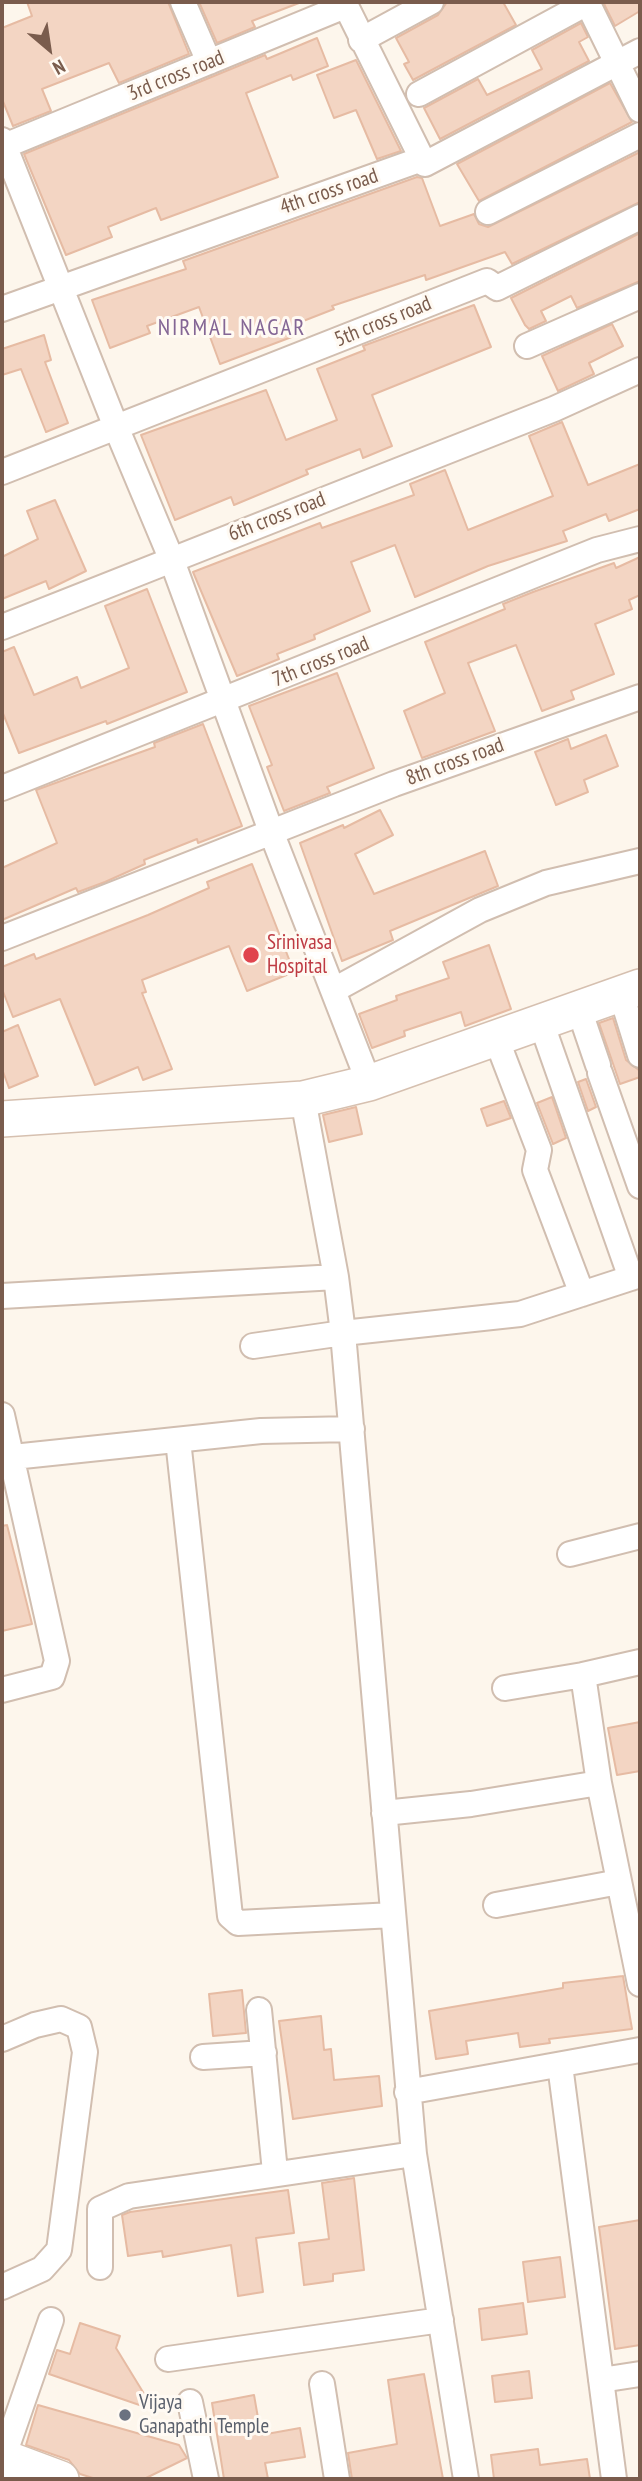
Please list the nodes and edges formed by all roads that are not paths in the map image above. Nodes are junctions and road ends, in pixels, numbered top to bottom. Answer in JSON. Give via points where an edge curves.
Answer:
{"nodes":[{"id":1,"x":183,"y":2,"type":"edge"},
{"id":2,"x":431,"y":2,"type":"edge"},
{"id":3,"x":587,"y":2,"type":"edge"},
{"id":4,"x":345,"y":4,"type":"edge"},
{"id":5,"x":361,"y":40,"type":"junction"},
{"id":6,"x":640,"y":51,"type":"edge"},
{"id":7,"x":209,"y":62,"type":"junction"},
{"id":8,"x":616,"y":64,"type":"junction"},
{"id":9,"x":419,"y":94,"type":"dead end"},
{"id":10,"x":640,"y":110,"type":"edge"},
{"id":11,"x":640,"y":135,"type":"edge"},
{"id":12,"x":3,"y":144,"type":"edge"},
{"id":13,"x":422,"y":159,"type":"junction"},
{"id":14,"x":488,"y":212,"type":"dead end"},
{"id":15,"x":640,"y":217,"type":"edge"},
{"id":16,"x":60,"y":286,"type":"junction"},
{"id":17,"x":640,"y":296,"type":"edge"},
{"id":18,"x":2,"y":309,"type":"edge"},
{"id":19,"x":527,"y":346,"type":"dead end"},
{"id":20,"x":640,"y":370,"type":"edge"},
{"id":21,"x":116,"y":427,"type":"junction"},
{"id":22,"x":2,"y":472,"type":"edge"},
{"id":23,"x":640,"y":539,"type":"edge"},
{"id":24,"x":172,"y":558,"type":"junction"},
{"id":25,"x":2,"y":627,"type":"edge"},
{"id":26,"x":640,"y":697,"type":"edge"},
{"id":27,"x":224,"y":701,"type":"junction"},
{"id":28,"x":2,"y":788,"type":"edge"},
{"id":29,"x":272,"y":834,"type":"junction"},
{"id":30,"x":640,"y":861,"type":"edge"},
{"id":31,"x":2,"y":938,"type":"edge"},
{"id":32,"x":334,"y":990,"type":"junction"},
{"id":33,"x":631,"y":991,"type":"edge"},
{"id":34,"x":579,"y":1009,"type":"junction"},
{"id":35,"x":541,"y":1022,"type":"junction"},
{"id":36,"x":496,"y":1038,"type":"junction"},
{"id":37,"x":640,"y":1055,"type":"edge"},
{"id":38,"x":369,"y":1083,"type":"junction"},
{"id":39,"x":303,"y":1099,"type":"junction"},
{"id":40,"x":2,"y":1119,"type":"edge"},
{"id":41,"x":640,"y":1186,"type":"edge"},
{"id":42,"x":635,"y":1276,"type":"edge"},
{"id":43,"x":336,"y":1277,"type":"junction"},
{"id":44,"x":582,"y":1294,"type":"junction"},
{"id":45,"x":2,"y":1296,"type":"edge"},
{"id":46,"x":343,"y":1333,"type":"junction"},
{"id":47,"x":253,"y":1346,"type":"dead end"},
{"id":48,"x":2,"y":1415,"type":"edge"},
{"id":49,"x":352,"y":1429,"type":"junction"},
{"id":50,"x":178,"y":1440,"type":"junction"},
{"id":51,"x":13,"y":1457,"type":"junction"},
{"id":52,"x":640,"y":1536,"type":"edge"},
{"id":53,"x":570,"y":1554,"type":"dead end"},
{"id":54,"x":640,"y":1662,"type":"edge"},
{"id":55,"x":583,"y":1675,"type":"junction"},
{"id":56,"x":505,"y":1688,"type":"dead end"},
{"id":57,"x":2,"y":1690,"type":"edge"},
{"id":58,"x":599,"y":1783,"type":"junction"},
{"id":59,"x":384,"y":1813,"type":"junction"},
{"id":60,"x":619,"y":1882,"type":"junction"},
{"id":61,"x":496,"y":1905,"type":"dead end"},
{"id":62,"x":393,"y":1915,"type":"junction"},
{"id":63,"x":640,"y":1984,"type":"edge"},
{"id":64,"x":259,"y":2010,"type":"dead end"},
{"id":65,"x":2,"y":2039,"type":"edge"},
{"id":66,"x":640,"y":2050,"type":"edge"},
{"id":67,"x":264,"y":2053,"type":"junction"},
{"id":68,"x":203,"y":2057,"type":"dead end"},
{"id":69,"x":560,"y":2065,"type":"junction"},
{"id":70,"x":408,"y":2091,"type":"junction"},
{"id":71,"x":414,"y":2154,"type":"junction"},
{"id":72,"x":275,"y":2172,"type":"junction"},
{"id":73,"x":100,"y":2267,"type":"dead end"},
{"id":74,"x":2,"y":2287,"type":"edge"},
{"id":75,"x":51,"y":2320,"type":"dead end"},
{"id":76,"x":441,"y":2320,"type":"junction"},
{"id":77,"x":168,"y":2359,"type":"dead end"},
{"id":78,"x":640,"y":2374,"type":"edge"},
{"id":79,"x":601,"y":2380,"type":"junction"},
{"id":80,"x":322,"y":2384,"type":"dead end"},
{"id":81,"x":190,"y":2402,"type":"dead end"},
{"id":82,"x":3,"y":2468,"type":"edge"},
{"id":83,"x":61,"y":2479,"type":"edge"},
{"id":84,"x":205,"y":2479,"type":"edge"},
{"id":85,"x":337,"y":2479,"type":"edge"},
{"id":86,"x":466,"y":2479,"type":"edge"},
{"id":87,"x":614,"y":2479,"type":"edge"}],
"edges":[{"from":1,"to":7,"type":"street"},
{"from":2,"to":5,"type":"street"},
{"from":3,"to":8,"type":"street"},
{"from":3,"to":9,"type":"street"},
{"from":4,"to":5,"type":"street"},
{"from":4,"to":7,"type":"street","name":"3rd cross road"},
{"from":5,"to":13,"type":"street"},
{"from":6,"to":8,"type":"street","name":"4th cross road"},
{"from":7,"to":12,"type":"street","name":"3rd cross road"},
{"from":8,"to":10,"type":"street"},
{"from":8,"to":13,"type":"street","name":"4th cross road","via":[[425,164]]},
{"from":11,"to":14,"type":"street"},
{"from":12,"to":16,"type":"street"},
{"from":13,"to":16,"type":"street","name":"4th cross road"},
{"from":15,"to":21,"type":"street","name":"5th cross road","via":[[497,288],[487,281]]},
{"from":16,"to":18,"type":"street","name":"4th cross road"},
{"from":16,"to":21,"type":"street"},
{"from":17,"to":19,"type":"street"},
{"from":20,"to":24,"type":"street","name":"6th cross road","via":[[554,409]]},
{"from":21,"to":22,"type":"street","name":"5th cross road"},
{"from":21,"to":24,"type":"street"},
{"from":23,"to":27,"type":"street","name":"7th cross road","via":[[597,550]]},
{"from":24,"to":25,"type":"street","name":"6th cross road"},
{"from":24,"to":27,"type":"street"},
{"from":26,"to":29,"type":"street","name":"8th cross road","via":[[394,784]]},
{"from":27,"to":28,"type":"street","name":"7th cross road"},
{"from":27,"to":29,"type":"street"},
{"from":29,"to":31,"type":"street","name":"8th cross road"},
{"from":29,"to":32,"type":"street"},
{"from":30,"to":32,"type":"street","via":[[546,883],[481,910]]},
{"from":32,"to":38,"type":"street"},
{"from":33,"to":34,"type":"street"},
{"from":33,"to":37,"type":"street"},
{"from":34,"to":35,"type":"street"},
{"from":34,"to":41,"type":"street"},
{"from":35,"to":36,"type":"street"},
{"from":35,"to":42,"type":"street"},
{"from":36,"to":38,"type":"street"},
{"from":36,"to":44,"type":"street","via":[[539,1150],[535,1170]]},
{"from":38,"to":39,"type":"street"},
{"from":39,"to":40,"type":"street"},
{"from":39,"to":43,"type":"street"},
{"from":42,"to":44,"type":"street"},
{"from":43,"to":45,"type":"street"},
{"from":43,"to":46,"type":"street"},
{"from":44,"to":46,"type":"street","via":[[520,1314]]},
{"from":46,"to":47,"type":"street"},
{"from":46,"to":49,"type":"street"},
{"from":48,"to":51,"type":"street"},
{"from":49,"to":50,"type":"street","via":[[261,1431]]},
{"from":49,"to":59,"type":"street"},
{"from":50,"to":51,"type":"street"},
{"from":50,"to":62,"type":"street","via":[[230,1916],[238,1923]]},
{"from":51,"to":57,"type":"street","via":[[57,1661],[52,1677]]},
{"from":52,"to":53,"type":"street"},
{"from":54,"to":55,"type":"street"},
{"from":55,"to":56,"type":"street"},
{"from":55,"to":58,"type":"street"},
{"from":58,"to":59,"type":"street"},
{"from":58,"to":60,"type":"street"},
{"from":59,"to":62,"type":"street"},
{"from":60,"to":61,"type":"street"},
{"from":60,"to":63,"type":"street"},
{"from":62,"to":70,"type":"street"},
{"from":64,"to":67,"type":"street"},
{"from":65,"to":74,"type":"street","via":[[61,2019],[79,2028],[85,2052],[59,2250],[42,2269]]},
{"from":66,"to":69,"type":"street"},
{"from":67,"to":68,"type":"street"},
{"from":67,"to":72,"type":"street"},
{"from":69,"to":70,"type":"street"},
{"from":69,"to":79,"type":"street"},
{"from":70,"to":71,"type":"street"},
{"from":71,"to":72,"type":"street"},
{"from":71,"to":76,"type":"street"},
{"from":72,"to":73,"type":"street","via":[[129,2196],[100,2209]]},
{"from":75,"to":82,"type":"street"},
{"from":76,"to":77,"type":"street"},
{"from":76,"to":86,"type":"street"},
{"from":78,"to":79,"type":"street"},
{"from":79,"to":87,"type":"street"},
{"from":80,"to":85,"type":"street"},
{"from":81,"to":84,"type":"street"},
{"from":82,"to":83,"type":"street"}]}
